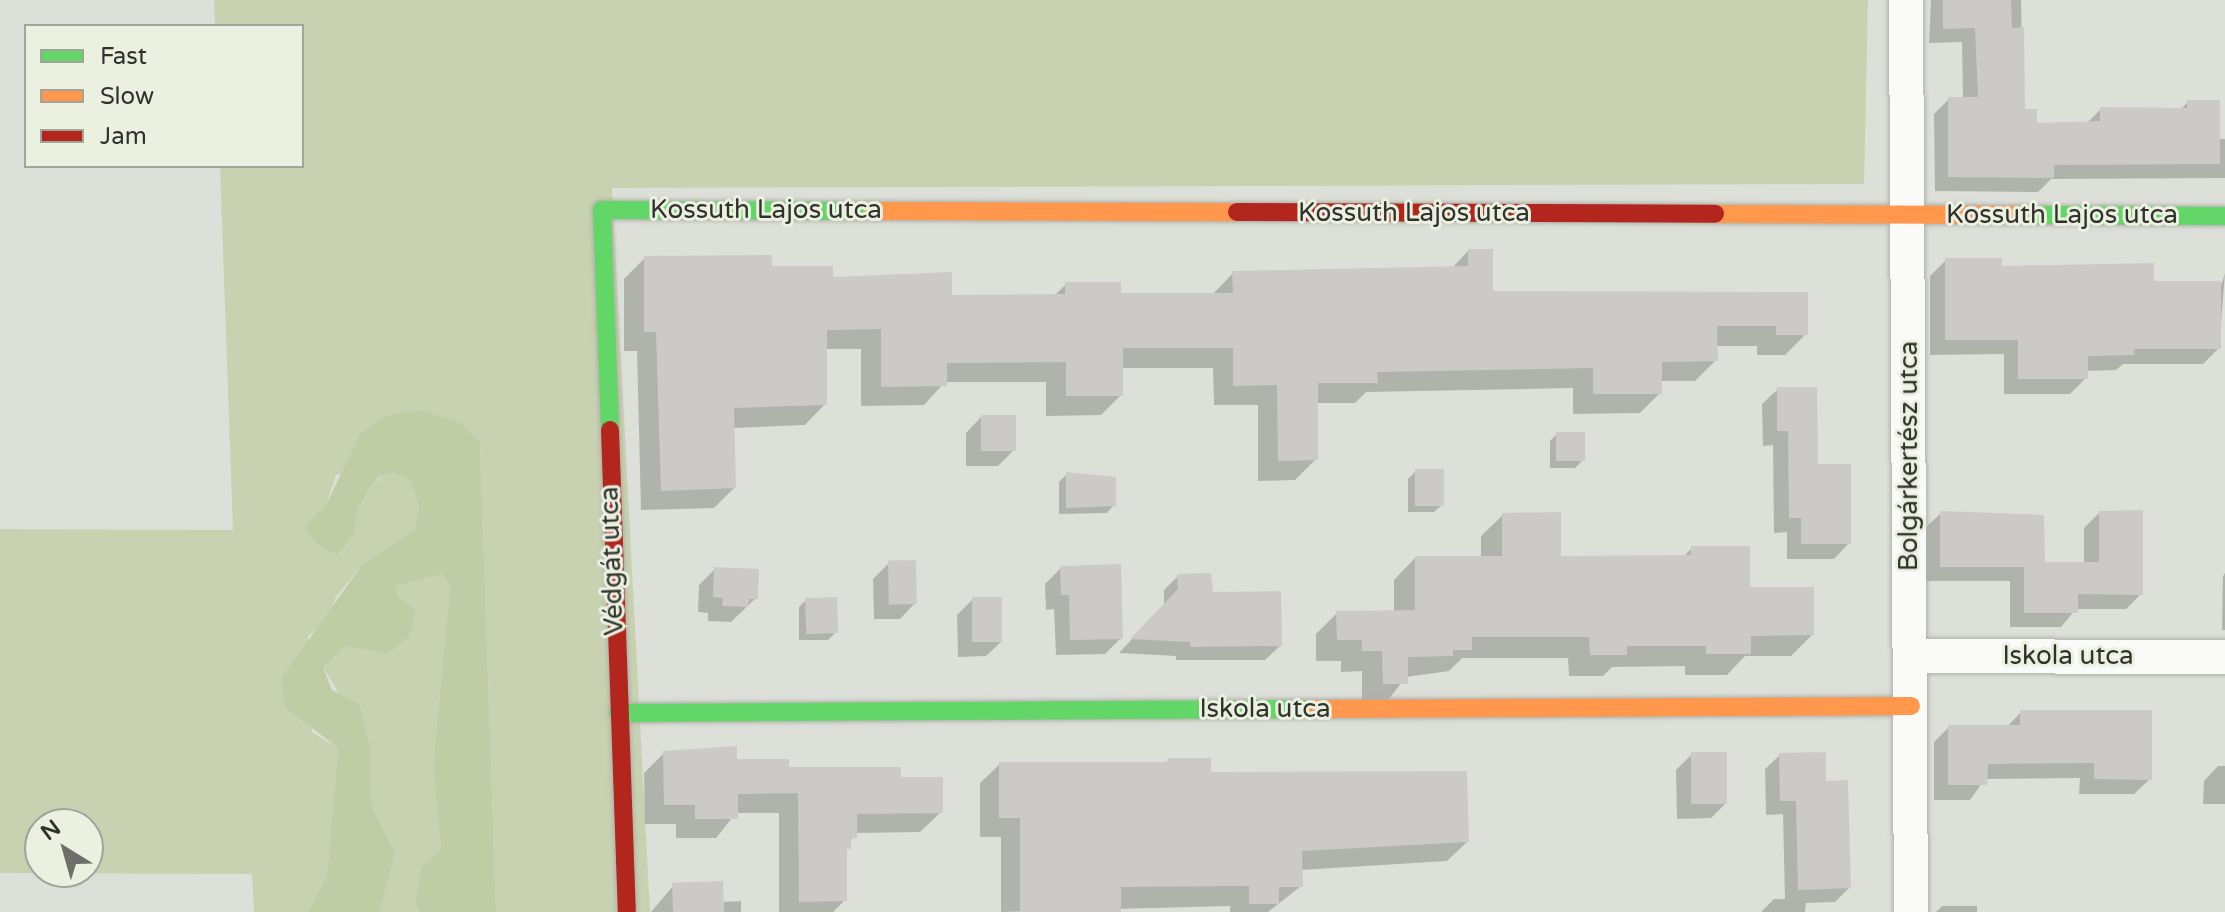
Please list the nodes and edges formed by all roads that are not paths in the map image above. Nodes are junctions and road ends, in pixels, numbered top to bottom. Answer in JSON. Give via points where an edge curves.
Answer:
{"nodes":[{"id":1,"x":1906,"y":0,"type":"edge"},
{"id":2,"x":602,"y":210,"type":"joint"},
{"id":3,"x":1907,"y":214,"type":"junction"},
{"id":4,"x":2225,"y":216,"type":"edge"},
{"id":5,"x":1911,"y":656,"type":"junction"},
{"id":6,"x":2225,"y":657,"type":"edge"},
{"id":7,"x":1911,"y":706,"type":"junction"},
{"id":8,"x":618,"y":713,"type":"junction"},
{"id":9,"x":627,"y":912,"type":"edge"},
{"id":10,"x":1911,"y":912,"type":"edge"}],
"edges":[{"from":1,"to":3,"type":"street","name":"Bolgárkertész utca"},
{"from":2,"to":3,"type":"street","name":"Kossuth Lajos utca"},
{"from":2,"to":8,"type":"street","name":"Védgát utca"},
{"from":3,"to":4,"type":"street","name":"Kossuth Lajos utca"},
{"from":3,"to":5,"type":"street","name":"Bolgárkertész utca"},
{"from":5,"to":6,"type":"street","name":"Iskola utca"},
{"from":5,"to":7,"type":"street","name":"Bolgárkertész utca"},
{"from":7,"to":8,"type":"street","name":"Iskola utca"},
{"from":7,"to":10,"type":"street","name":"Bolgárkertész utca"},
{"from":8,"to":9,"type":"street","name":"Védgát utca"}]}
